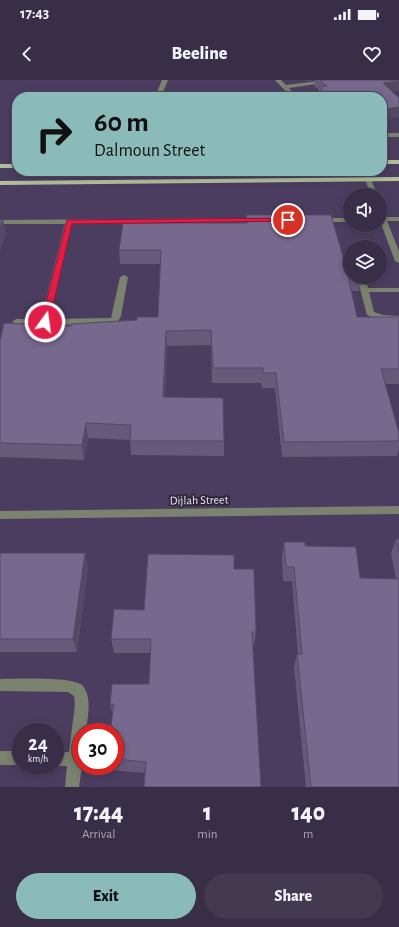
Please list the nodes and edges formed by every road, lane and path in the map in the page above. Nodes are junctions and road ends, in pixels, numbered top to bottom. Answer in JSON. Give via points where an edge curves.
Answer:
{"nodes":[{"id":1,"x":165,"y":80,"type":"edge"},
{"id":2,"x":278,"y":80,"type":"edge"},
{"id":3,"x":342,"y":80,"type":"edge"},
{"id":4,"x":285,"y":87,"type":"junction"},
{"id":5,"x":160,"y":92,"type":"edge"},
{"id":6,"x":290,"y":92,"type":"edge"},
{"id":7,"x":387,"y":135,"type":"edge"},
{"id":8,"x":399,"y":135,"type":"edge"},
{"id":9,"x":387,"y":162,"type":"edge"},
{"id":10,"x":399,"y":162,"type":"edge"},
{"id":11,"x":0,"y":166,"type":"edge"},
{"id":12,"x":12,"y":166,"type":"edge"},
{"id":13,"x":368,"y":179,"type":"junction"},
{"id":14,"x":399,"y":179,"type":"edge"},
{"id":15,"x":0,"y":183,"type":"edge"},
{"id":16,"x":371,"y":188,"type":"edge"},
{"id":17,"x":264,"y":220,"type":"edge"},
{"id":18,"x":311,"y":220,"type":"edge"},
{"id":19,"x":343,"y":220,"type":"edge"},
{"id":20,"x":387,"y":220,"type":"edge"},
{"id":21,"x":399,"y":220,"type":"edge"},
{"id":22,"x":0,"y":222,"type":"edge"},
{"id":23,"x":69,"y":222,"type":"junction"},
{"id":24,"x":387,"y":232,"type":"edge"},
{"id":25,"x":399,"y":261,"type":"edge"},
{"id":26,"x":124,"y":277,"type":"dead end"},
{"id":27,"x":362,"y":284,"type":"edge"},
{"id":28,"x":364,"y":290,"type":"junction"},
{"id":29,"x":399,"y":290,"type":"edge"},
{"id":30,"x":399,"y":319,"type":"edge"},
{"id":31,"x":16,"y":322,"type":"edge"},
{"id":32,"x":45,"y":322,"type":"junction"},
{"id":33,"x":399,"y":510,"type":"edge"},
{"id":34,"x":0,"y":516,"type":"edge"},
{"id":35,"x":0,"y":685,"type":"edge"},
{"id":36,"x":80,"y":723,"type":"edge"},
{"id":37,"x":0,"y":758,"type":"edge"},
{"id":38,"x":12,"y":758,"type":"edge"},
{"id":39,"x":73,"y":775,"type":"edge"},
{"id":40,"x":72,"y":787,"type":"edge"}],
"edges":[{"from":1,"to":5,"type":"street"},
{"from":2,"to":4,"type":"street"},
{"from":3,"to":4,"type":"street"},
{"from":4,"to":6,"type":"street"},
{"from":7,"to":8,"type":"street"},
{"from":9,"to":10,"type":"main road"},
{"from":11,"to":12,"type":"main road"},
{"from":13,"to":14,"type":"main road"},
{"from":13,"to":15,"type":"main road"},
{"from":13,"to":16,"type":"street"},
{"from":17,"to":23,"type":"street"},
{"from":18,"to":19,"type":"street"},
{"from":20,"to":21,"type":"street"},
{"from":22,"to":23,"type":"street"},
{"from":23,"to":32,"type":"street"},
{"from":24,"to":25,"type":"street"},
{"from":26,"to":32,"type":"street","via":[[114,321]]},
{"from":27,"to":28,"type":"street"},
{"from":28,"to":29,"type":"street"},
{"from":28,"to":30,"type":"street","via":[[370,313],[382,318]]},
{"from":31,"to":32,"type":"street"},
{"from":33,"to":34,"type":"street","name":"Dijlah Street"},
{"from":35,"to":36,"type":"street","via":[[76,688],[82,704]]},
{"from":37,"to":38,"type":"street"},
{"from":39,"to":40,"type":"street"}]}
